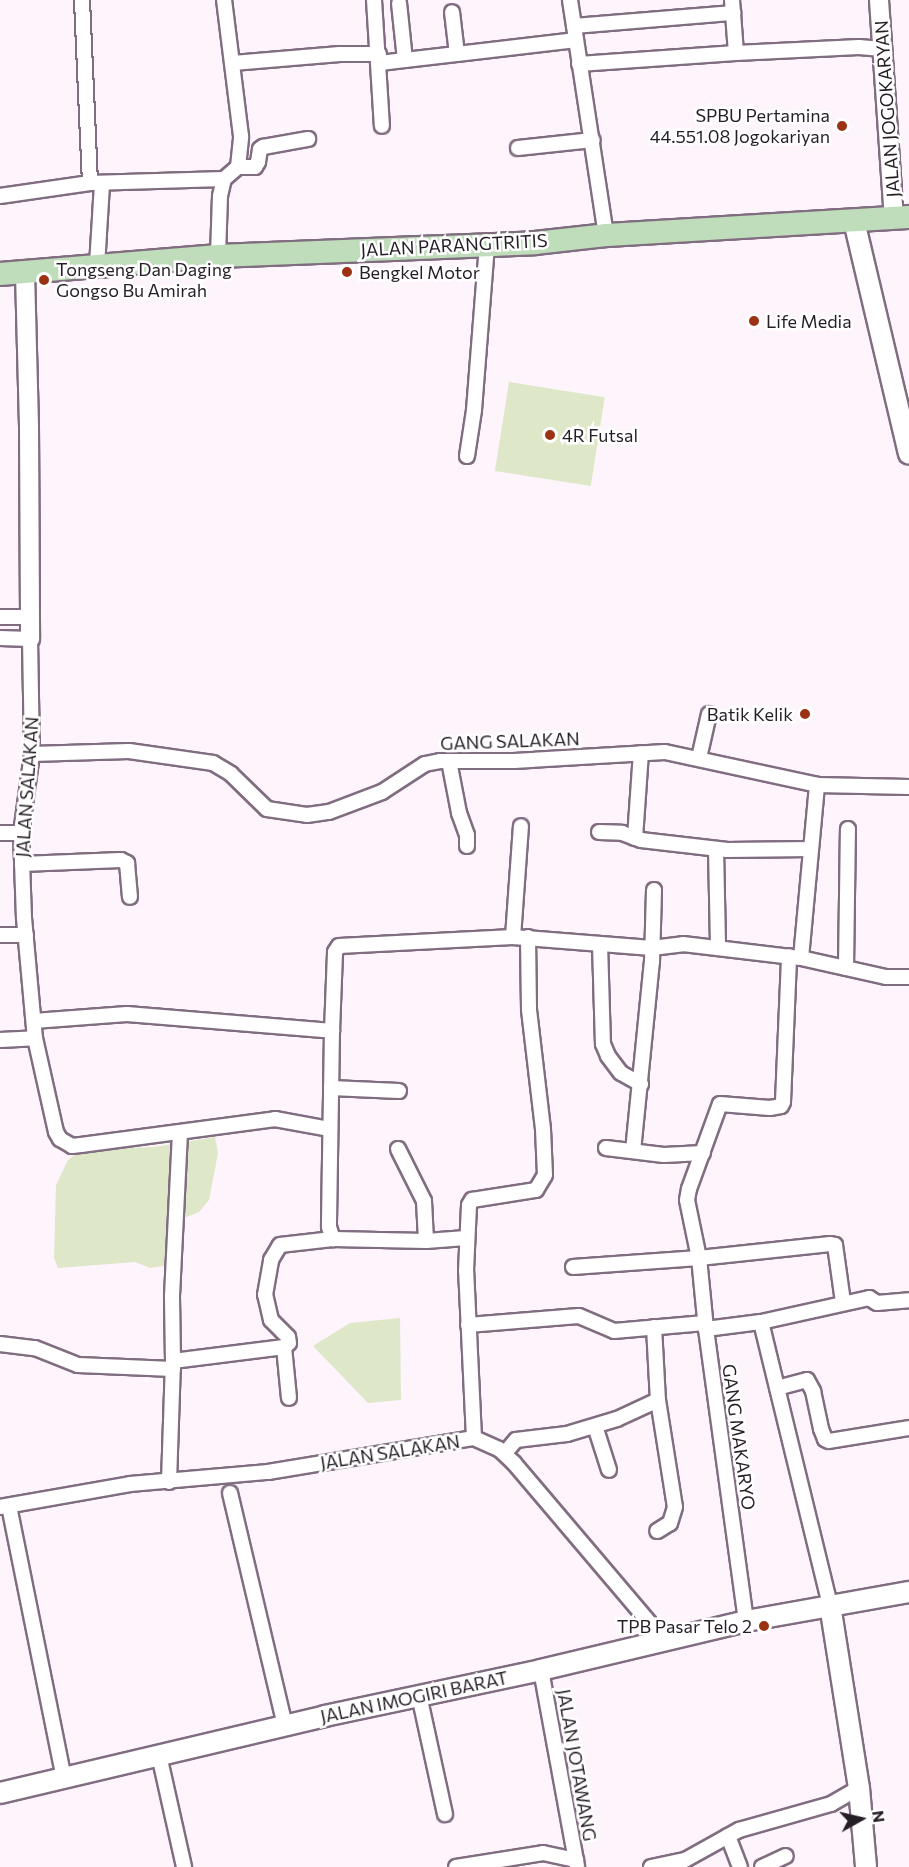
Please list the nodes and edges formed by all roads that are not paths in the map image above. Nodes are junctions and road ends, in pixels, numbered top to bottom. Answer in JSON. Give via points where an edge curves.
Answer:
{"nodes":[{"id":1,"x":82,"y":0,"type":"edge"},
{"id":2,"x":224,"y":0,"type":"edge"},
{"id":3,"x":374,"y":0,"type":"edge"},
{"id":4,"x":570,"y":0,"type":"edge"},
{"id":5,"x":879,"y":0,"type":"edge"},
{"id":6,"x":399,"y":3,"type":"dead end"},
{"id":7,"x":732,"y":7,"type":"edge"},
{"id":8,"x":452,"y":12,"type":"dead end"},
{"id":9,"x":575,"y":33,"type":"junction"},
{"id":10,"x":882,"y":49,"type":"junction"},
{"id":11,"x":736,"y":53,"type":"junction"},
{"id":12,"x":457,"y":54,"type":"junction"},
{"id":13,"x":379,"y":58,"type":"junction"},
{"id":14,"x":405,"y":60,"type":"junction"},
{"id":15,"x":233,"y":63,"type":"junction"},
{"id":16,"x":579,"y":64,"type":"junction"},
{"id":17,"x":382,"y":126,"type":"dead end"},
{"id":18,"x":308,"y":139,"type":"dead end"},
{"id":19,"x":592,"y":140,"type":"junction"},
{"id":20,"x":518,"y":148,"type":"dead end"},
{"id":21,"x":238,"y":167,"type":"junction"},
{"id":22,"x":224,"y":179,"type":"junction"},
{"id":23,"x":96,"y":184,"type":"junction"},
{"id":24,"x":0,"y":196,"type":"edge"},
{"id":25,"x":902,"y":218,"type":"edge"},
{"id":26,"x":854,"y":220,"type":"junction"},
{"id":27,"x":606,"y":235,"type":"junction"},
{"id":28,"x":488,"y":243,"type":"junction"},
{"id":29,"x":218,"y":256,"type":"junction"},
{"id":30,"x":97,"y":266,"type":"junction"},
{"id":31,"x":26,"y":273,"type":"junction"},
{"id":32,"x":0,"y":274,"type":"edge"},
{"id":33,"x":909,"y":453,"type":"edge"},
{"id":34,"x":467,"y":456,"type":"dead end"},
{"id":35,"x":0,"y":617,"type":"edge"},
{"id":36,"x":29,"y":617,"type":"junction"},
{"id":37,"x":0,"y":638,"type":"edge"},
{"id":38,"x":30,"y":639,"type":"junction"},
{"id":39,"x":709,"y":714,"type":"dead end"},
{"id":40,"x":641,"y":753,"type":"junction"},
{"id":41,"x":32,"y":754,"type":"junction"},
{"id":42,"x":699,"y":758,"type":"junction"},
{"id":43,"x":449,"y":761,"type":"junction"},
{"id":44,"x":817,"y":785,"type":"junction"},
{"id":45,"x":909,"y":787,"type":"edge"},
{"id":46,"x":521,"y":826,"type":"dead end"},
{"id":47,"x":848,"y":829,"type":"dead end"},
{"id":48,"x":0,"y":832,"type":"edge"},
{"id":49,"x":599,"y":832,"type":"dead end"},
{"id":50,"x":21,"y":833,"type":"junction"},
{"id":51,"x":635,"y":838,"type":"junction"},
{"id":52,"x":467,"y":846,"type":"dead end"},
{"id":53,"x":716,"y":849,"type":"junction"},
{"id":54,"x":811,"y":849,"type":"junction"},
{"id":55,"x":22,"y":864,"type":"junction"},
{"id":56,"x":654,"y":890,"type":"dead end"},
{"id":57,"x":130,"y":897,"type":"dead end"},
{"id":58,"x":0,"y":935,"type":"edge"},
{"id":59,"x":26,"y":936,"type":"junction"},
{"id":60,"x":513,"y":937,"type":"junction"},
{"id":61,"x":528,"y":937,"type":"junction"},
{"id":62,"x":600,"y":944,"type":"junction"},
{"id":63,"x":652,"y":948,"type":"junction"},
{"id":64,"x":718,"y":948,"type":"junction"},
{"id":65,"x":795,"y":957,"type":"junction"},
{"id":66,"x":846,"y":968,"type":"junction"},
{"id":67,"x":909,"y":976,"type":"edge"},
{"id":68,"x":34,"y":1021,"type":"junction"},
{"id":69,"x":332,"y":1031,"type":"junction"},
{"id":70,"x":35,"y":1038,"type":"junction"},
{"id":71,"x":0,"y":1040,"type":"edge"},
{"id":72,"x":640,"y":1084,"type":"junction"},
{"id":73,"x":331,"y":1088,"type":"junction"},
{"id":74,"x":399,"y":1091,"type":"dead end"},
{"id":75,"x":330,"y":1129,"type":"junction"},
{"id":76,"x":180,"y":1132,"type":"junction"},
{"id":77,"x":606,"y":1148,"type":"dead end"},
{"id":78,"x":398,"y":1149,"type":"dead end"},
{"id":79,"x":633,"y":1151,"type":"junction"},
{"id":80,"x":703,"y":1153,"type":"junction"},
{"id":81,"x":466,"y":1238,"type":"junction"},
{"id":82,"x":333,"y":1239,"type":"junction"},
{"id":83,"x":426,"y":1241,"type":"junction"},
{"id":84,"x":699,"y":1258,"type":"junction"},
{"id":85,"x":573,"y":1268,"type":"dead end"},
{"id":86,"x":909,"y":1300,"type":"edge"},
{"id":87,"x":843,"y":1302,"type":"junction"},
{"id":88,"x":761,"y":1322,"type":"junction"},
{"id":89,"x":468,"y":1324,"type":"junction"},
{"id":90,"x":705,"y":1326,"type":"junction"},
{"id":91,"x":654,"y":1327,"type":"junction"},
{"id":92,"x":0,"y":1344,"type":"edge"},
{"id":93,"x":284,"y":1347,"type":"junction"},
{"id":94,"x":173,"y":1365,"type":"junction"},
{"id":95,"x":777,"y":1388,"type":"junction"},
{"id":96,"x":289,"y":1398,"type":"dead end"},
{"id":97,"x":658,"y":1400,"type":"junction"},
{"id":98,"x":595,"y":1426,"type":"junction"},
{"id":99,"x":909,"y":1428,"type":"edge"},
{"id":100,"x":474,"y":1430,"type":"junction"},
{"id":101,"x":508,"y":1448,"type":"junction"},
{"id":102,"x":609,"y":1470,"type":"dead end"},
{"id":103,"x":169,"y":1482,"type":"junction"},
{"id":104,"x":230,"y":1493,"type":"dead end"},
{"id":105,"x":4,"y":1507,"type":"edge"},
{"id":106,"x":657,"y":1531,"type":"dead end"},
{"id":107,"x":909,"y":1592,"type":"edge"},
{"id":108,"x":830,"y":1605,"type":"junction"},
{"id":109,"x":746,"y":1621,"type":"junction"},
{"id":110,"x":665,"y":1641,"type":"junction"},
{"id":111,"x":541,"y":1670,"type":"junction"},
{"id":112,"x":419,"y":1695,"type":"junction"},
{"id":113,"x":285,"y":1725,"type":"junction"},
{"id":114,"x":159,"y":1755,"type":"junction"},
{"id":115,"x":64,"y":1778,"type":"junction"},
{"id":116,"x":860,"y":1788,"type":"junction"},
{"id":117,"x":0,"y":1793,"type":"edge"},
{"id":118,"x":445,"y":1815,"type":"dead end"},
{"id":119,"x":728,"y":1836,"type":"junction"},
{"id":120,"x":786,"y":1856,"type":"dead end"},
{"id":121,"x":686,"y":1863,"type":"edge"},
{"id":122,"x":577,"y":1864,"type":"edge"},
{"id":123,"x":184,"y":1867,"type":"edge"},
{"id":124,"x":456,"y":1867,"type":"edge"},
{"id":125,"x":651,"y":1867,"type":"edge"},
{"id":126,"x":740,"y":1867,"type":"edge"},
{"id":127,"x":762,"y":1867,"type":"edge"},
{"id":128,"x":866,"y":1867,"type":"edge"}],
"edges":[{"from":1,"to":23,"type":"street"},
{"from":2,"to":15,"type":"street"},
{"from":3,"to":13,"type":"street"},
{"from":4,"to":9,"type":"street"},
{"from":5,"to":10,"type":"street","name":"JALAN JOGOKARYAN"},
{"from":6,"to":14,"type":"street"},
{"from":7,"to":9,"type":"street"},
{"from":7,"to":11,"type":"street"},
{"from":8,"to":12,"type":"street"},
{"from":9,"to":12,"type":"street"},
{"from":9,"to":16,"type":"street"},
{"from":10,"to":11,"type":"street"},
{"from":10,"to":25,"type":"street","name":"JALAN JOGOKARYAN"},
{"from":11,"to":16,"type":"street"},
{"from":12,"to":14,"type":"street"},
{"from":13,"to":14,"type":"street"},
{"from":13,"to":15,"type":"street","via":[[340,54]]},
{"from":13,"to":17,"type":"street"},
{"from":15,"to":21,"type":"street","via":[[241,136]]},
{"from":16,"to":19,"type":"street"},
{"from":18,"to":21,"type":"street","via":[[263,147],[255,167]]},
{"from":19,"to":20,"type":"street"},
{"from":19,"to":27,"type":"street"},
{"from":21,"to":22,"type":"street"},
{"from":22,"to":23,"type":"street"},
{"from":22,"to":29,"type":"street","via":[[219,196]]},
{"from":23,"to":24,"type":"street"},
{"from":23,"to":30,"type":"street"},
{"from":25,"to":26,"type":"main road","name":"JALAN PARANGTRITIS"},
{"from":26,"to":27,"type":"main road","name":"JALAN PARANGTRITIS"},
{"from":26,"to":33,"type":"main road"},
{"from":27,"to":28,"type":"main road","name":"JALAN PARANGTRITIS","via":[[535,243]]},
{"from":28,"to":29,"type":"main road","name":"JALAN PARANGTRITIS"},
{"from":28,"to":34,"type":"street"},
{"from":29,"to":30,"type":"main road","name":"JALAN PARANGTRITIS"},
{"from":30,"to":31,"type":"main road","name":"JALAN PARANGTRITIS"},
{"from":31,"to":32,"type":"main road","name":"JALAN PARANGTRITIS"},
{"from":31,"to":36,"type":"street","name":"JALAN SALAKAN"},
{"from":35,"to":36,"type":"street"},
{"from":36,"to":38,"type":"street","name":"JALAN SALAKAN"},
{"from":37,"to":38,"type":"street"},
{"from":38,"to":41,"type":"street","name":"JALAN SALAKAN"},
{"from":39,"to":42,"type":"street"},
{"from":40,"to":42,"type":"street","name":"GANG SALAKAN","via":[[665,752]]},
{"from":40,"to":43,"type":"street","name":"GANG SALAKAN"},
{"from":40,"to":51,"type":"street"},
{"from":41,"to":43,"type":"street","name":"GANG SALAKAN","via":[[129,751],[213,763],[231,774],[267,808],[307,815],[329,812],[382,792],[429,763]]},
{"from":41,"to":50,"type":"street","name":"JALAN SALAKAN"},
{"from":42,"to":44,"type":"street","name":"GANG SALAKAN"},
{"from":43,"to":52,"type":"street"},
{"from":44,"to":45,"type":"street","name":"GANG SALAKAN"},
{"from":44,"to":54,"type":"street"},
{"from":46,"to":60,"type":"street"},
{"from":47,"to":66,"type":"street"},
{"from":48,"to":50,"type":"street"},
{"from":49,"to":51,"type":"street"},
{"from":50,"to":55,"type":"street","name":"JALAN SALAKAN"},
{"from":51,"to":53,"type":"street"},
{"from":53,"to":54,"type":"street"},
{"from":53,"to":64,"type":"street"},
{"from":54,"to":65,"type":"street"},
{"from":55,"to":57,"type":"street","via":[[121,860],[128,863]]},
{"from":55,"to":59,"type":"street","name":"JALAN SALAKAN"},
{"from":56,"to":63,"type":"street"},
{"from":58,"to":59,"type":"street"},
{"from":59,"to":68,"type":"street","name":"JALAN SALAKAN"},
{"from":60,"to":61,"type":"street"},
{"from":60,"to":69,"type":"street","via":[[339,946],[335,952]]},
{"from":61,"to":62,"type":"street"},
{"from":61,"to":81,"type":"street","via":[[529,1009],[545,1175],[536,1190],[472,1200]]},
{"from":62,"to":63,"type":"street"},
{"from":62,"to":72,"type":"street","via":[[603,1044],[621,1073]]},
{"from":63,"to":64,"type":"street","via":[[683,944]]},
{"from":63,"to":72,"type":"street"},
{"from":64,"to":65,"type":"street"},
{"from":65,"to":66,"type":"street"},
{"from":65,"to":80,"type":"street","name":"GANG MAKARYO","via":[[783,1102],[770,1108],[720,1104]]},
{"from":66,"to":67,"type":"street","via":[[886,977]]},
{"from":68,"to":69,"type":"street","via":[[127,1014]]},
{"from":68,"to":70,"type":"street","name":"JALAN SALAKAN"},
{"from":69,"to":73,"type":"street"},
{"from":70,"to":71,"type":"street"},
{"from":70,"to":76,"type":"street","name":"JALAN SALAKAN","via":[[56,1132],[65,1143],[81,1145]]},
{"from":72,"to":79,"type":"street"},
{"from":73,"to":74,"type":"street"},
{"from":73,"to":75,"type":"street"},
{"from":75,"to":76,"type":"street","via":[[279,1118]]},
{"from":75,"to":82,"type":"street","via":[[329,1227]]},
{"from":76,"to":94,"type":"street","via":[[172,1296]]},
{"from":77,"to":79,"type":"street"},
{"from":78,"to":83,"type":"street","via":[[424,1202]]},
{"from":79,"to":80,"type":"street","via":[[664,1155]]},
{"from":80,"to":84,"type":"street","name":"GANG MAKARYO","via":[[687,1200]]},
{"from":81,"to":83,"type":"street"},
{"from":81,"to":89,"type":"street"},
{"from":82,"to":83,"type":"street"},
{"from":82,"to":93,"type":"street","via":[[280,1245],[275,1250],[265,1295],[271,1320],[290,1338]]},
{"from":84,"to":85,"type":"street"},
{"from":84,"to":87,"type":"street","via":[[835,1245]]},
{"from":84,"to":90,"type":"street","name":"GANG MAKARYO"},
{"from":86,"to":87,"type":"street","via":[[877,1303],[869,1298]]},
{"from":87,"to":88,"type":"street"},
{"from":88,"to":90,"type":"street"},
{"from":88,"to":95,"type":"street"},
{"from":89,"to":91,"type":"street","via":[[579,1316],[614,1331]]},
{"from":89,"to":100,"type":"street"},
{"from":90,"to":91,"type":"street"},
{"from":90,"to":109,"type":"street","name":"GANG MAKARYO"},
{"from":91,"to":97,"type":"street"},
{"from":92,"to":94,"type":"street","via":[[35,1348],[78,1365]]},
{"from":93,"to":94,"type":"street"},
{"from":93,"to":96,"type":"street"},
{"from":94,"to":103,"type":"street"},
{"from":95,"to":99,"type":"street","via":[[807,1380],[825,1439],[829,1441]]},
{"from":95,"to":108,"type":"street"},
{"from":97,"to":98,"type":"street"},
{"from":97,"to":106,"type":"street","via":[[675,1508],[670,1523]]},
{"from":98,"to":101,"type":"street","via":[[567,1434],[525,1438]]},
{"from":98,"to":102,"type":"street"},
{"from":100,"to":101,"type":"street","name":"JALAN SALAKAN","via":[[482,1440]]},
{"from":100,"to":103,"type":"street","name":"JALAN SALAKAN","via":[[268,1472]]},
{"from":101,"to":110,"type":"street","name":"JALAN SALAKAN"},
{"from":103,"to":105,"type":"street","name":"JALAN SALAKAN","via":[[130,1484]]},
{"from":104,"to":113,"type":"street"},
{"from":105,"to":115,"type":"street"},
{"from":107,"to":108,"type":"main road","name":"JALAN IMOGIRI BARAT"},
{"from":108,"to":109,"type":"main road","name":"JALAN IMOGIRI BARAT"},
{"from":108,"to":116,"type":"main road"},
{"from":109,"to":110,"type":"main road","name":"JALAN IMOGIRI BARAT"},
{"from":110,"to":111,"type":"main road","name":"JALAN IMOGIRI BARAT"},
{"from":111,"to":112,"type":"main road","name":"JALAN IMOGIRI BARAT"},
{"from":111,"to":122,"type":"street","name":"JALAN JOTAWANG"},
{"from":112,"to":113,"type":"main road","name":"JALAN IMOGIRI BARAT"},
{"from":112,"to":118,"type":"street"},
{"from":113,"to":114,"type":"main road","name":"JALAN IMOGIRI BARAT"},
{"from":114,"to":115,"type":"main road","name":"JALAN IMOGIRI BARAT"},
{"from":114,"to":123,"type":"street"},
{"from":115,"to":117,"type":"main road","name":"JALAN IMOGIRI BARAT"},
{"from":116,"to":119,"type":"street","via":[[831,1804],[754,1824]]},
{"from":116,"to":128,"type":"main road"},
{"from":119,"to":121,"type":"street"},
{"from":119,"to":126,"type":"street"},
{"from":120,"to":127,"type":"street"},
{"from":121,"to":125,"type":"street"},
{"from":122,"to":124,"type":"street","via":[[543,1853]]}]}
